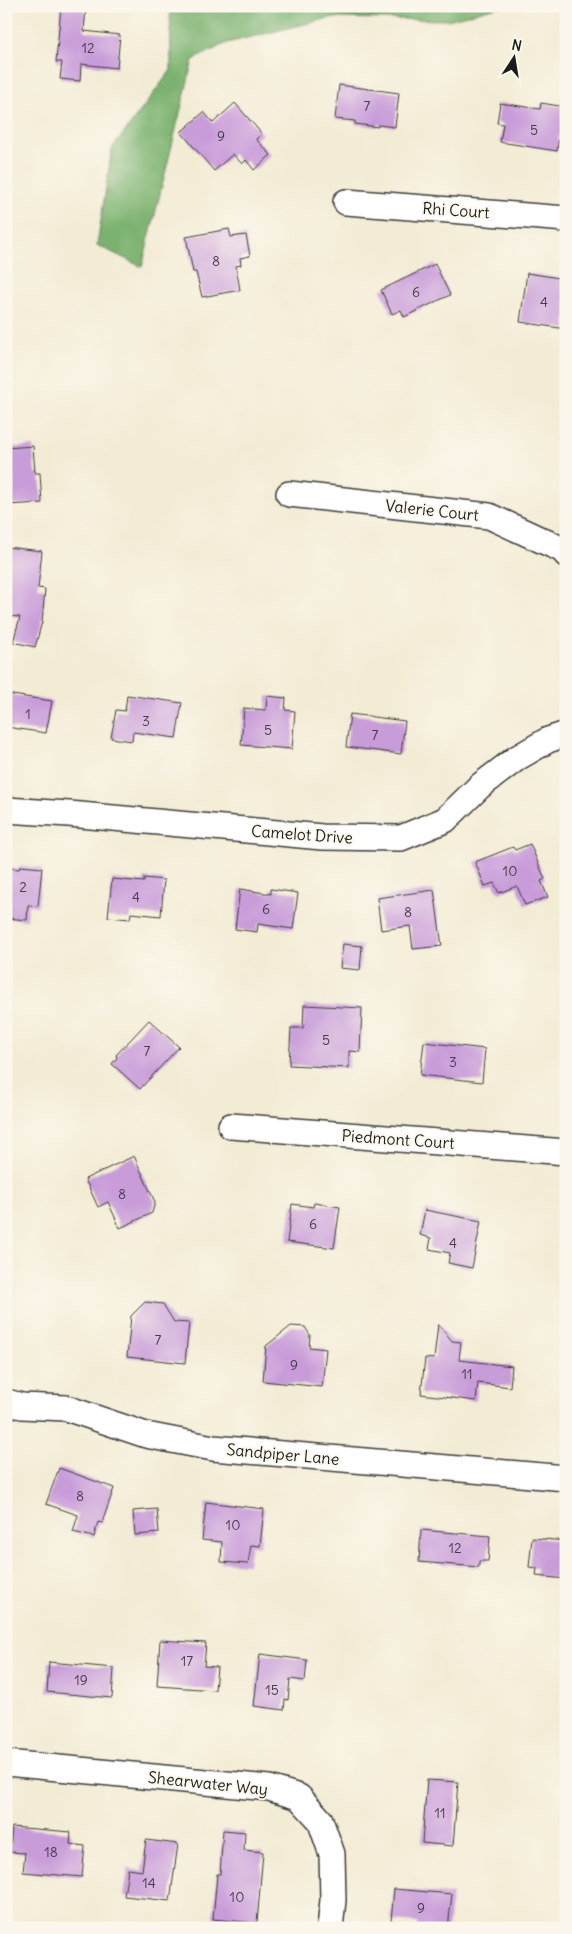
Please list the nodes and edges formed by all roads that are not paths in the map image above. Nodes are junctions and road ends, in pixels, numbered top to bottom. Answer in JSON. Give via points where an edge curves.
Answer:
{"nodes":[{"id":1,"x":346,"y":202,"type":"dead end"},
{"id":2,"x":566,"y":219,"type":"edge"},
{"id":3,"x":289,"y":494,"type":"dead end"},
{"id":4,"x":566,"y":554,"type":"edge"},
{"id":5,"x":566,"y":734,"type":"edge"},
{"id":6,"x":6,"y":810,"type":"edge"},
{"id":7,"x":231,"y":1126,"type":"dead end"},
{"id":8,"x":566,"y":1152,"type":"edge"},
{"id":9,"x":6,"y":1402,"type":"edge"},
{"id":10,"x":566,"y":1478,"type":"edge"},
{"id":11,"x":6,"y":1762,"type":"edge"},
{"id":12,"x":330,"y":1928,"type":"edge"}],
"edges":[{"from":1,"to":2,"type":"street","name":"Rhi Court"},
{"from":3,"to":4,"type":"street","name":"Valerie Court","via":[[488,516]]},
{"from":5,"to":6,"type":"street","name":"Camelot Drive","via":[[548,740],[517,758],[480,786],[445,820],[401,838],[322,838]]},
{"from":7,"to":8,"type":"street","name":"Piedmont Court"},
{"from":9,"to":10,"type":"street","name":"Sandpiper Lane","via":[[66,1408],[146,1435],[213,1448]]},
{"from":11,"to":12,"type":"street","name":"Shearwater Way","via":[[269,1788],[299,1797],[320,1820],[332,1854]]}]}
